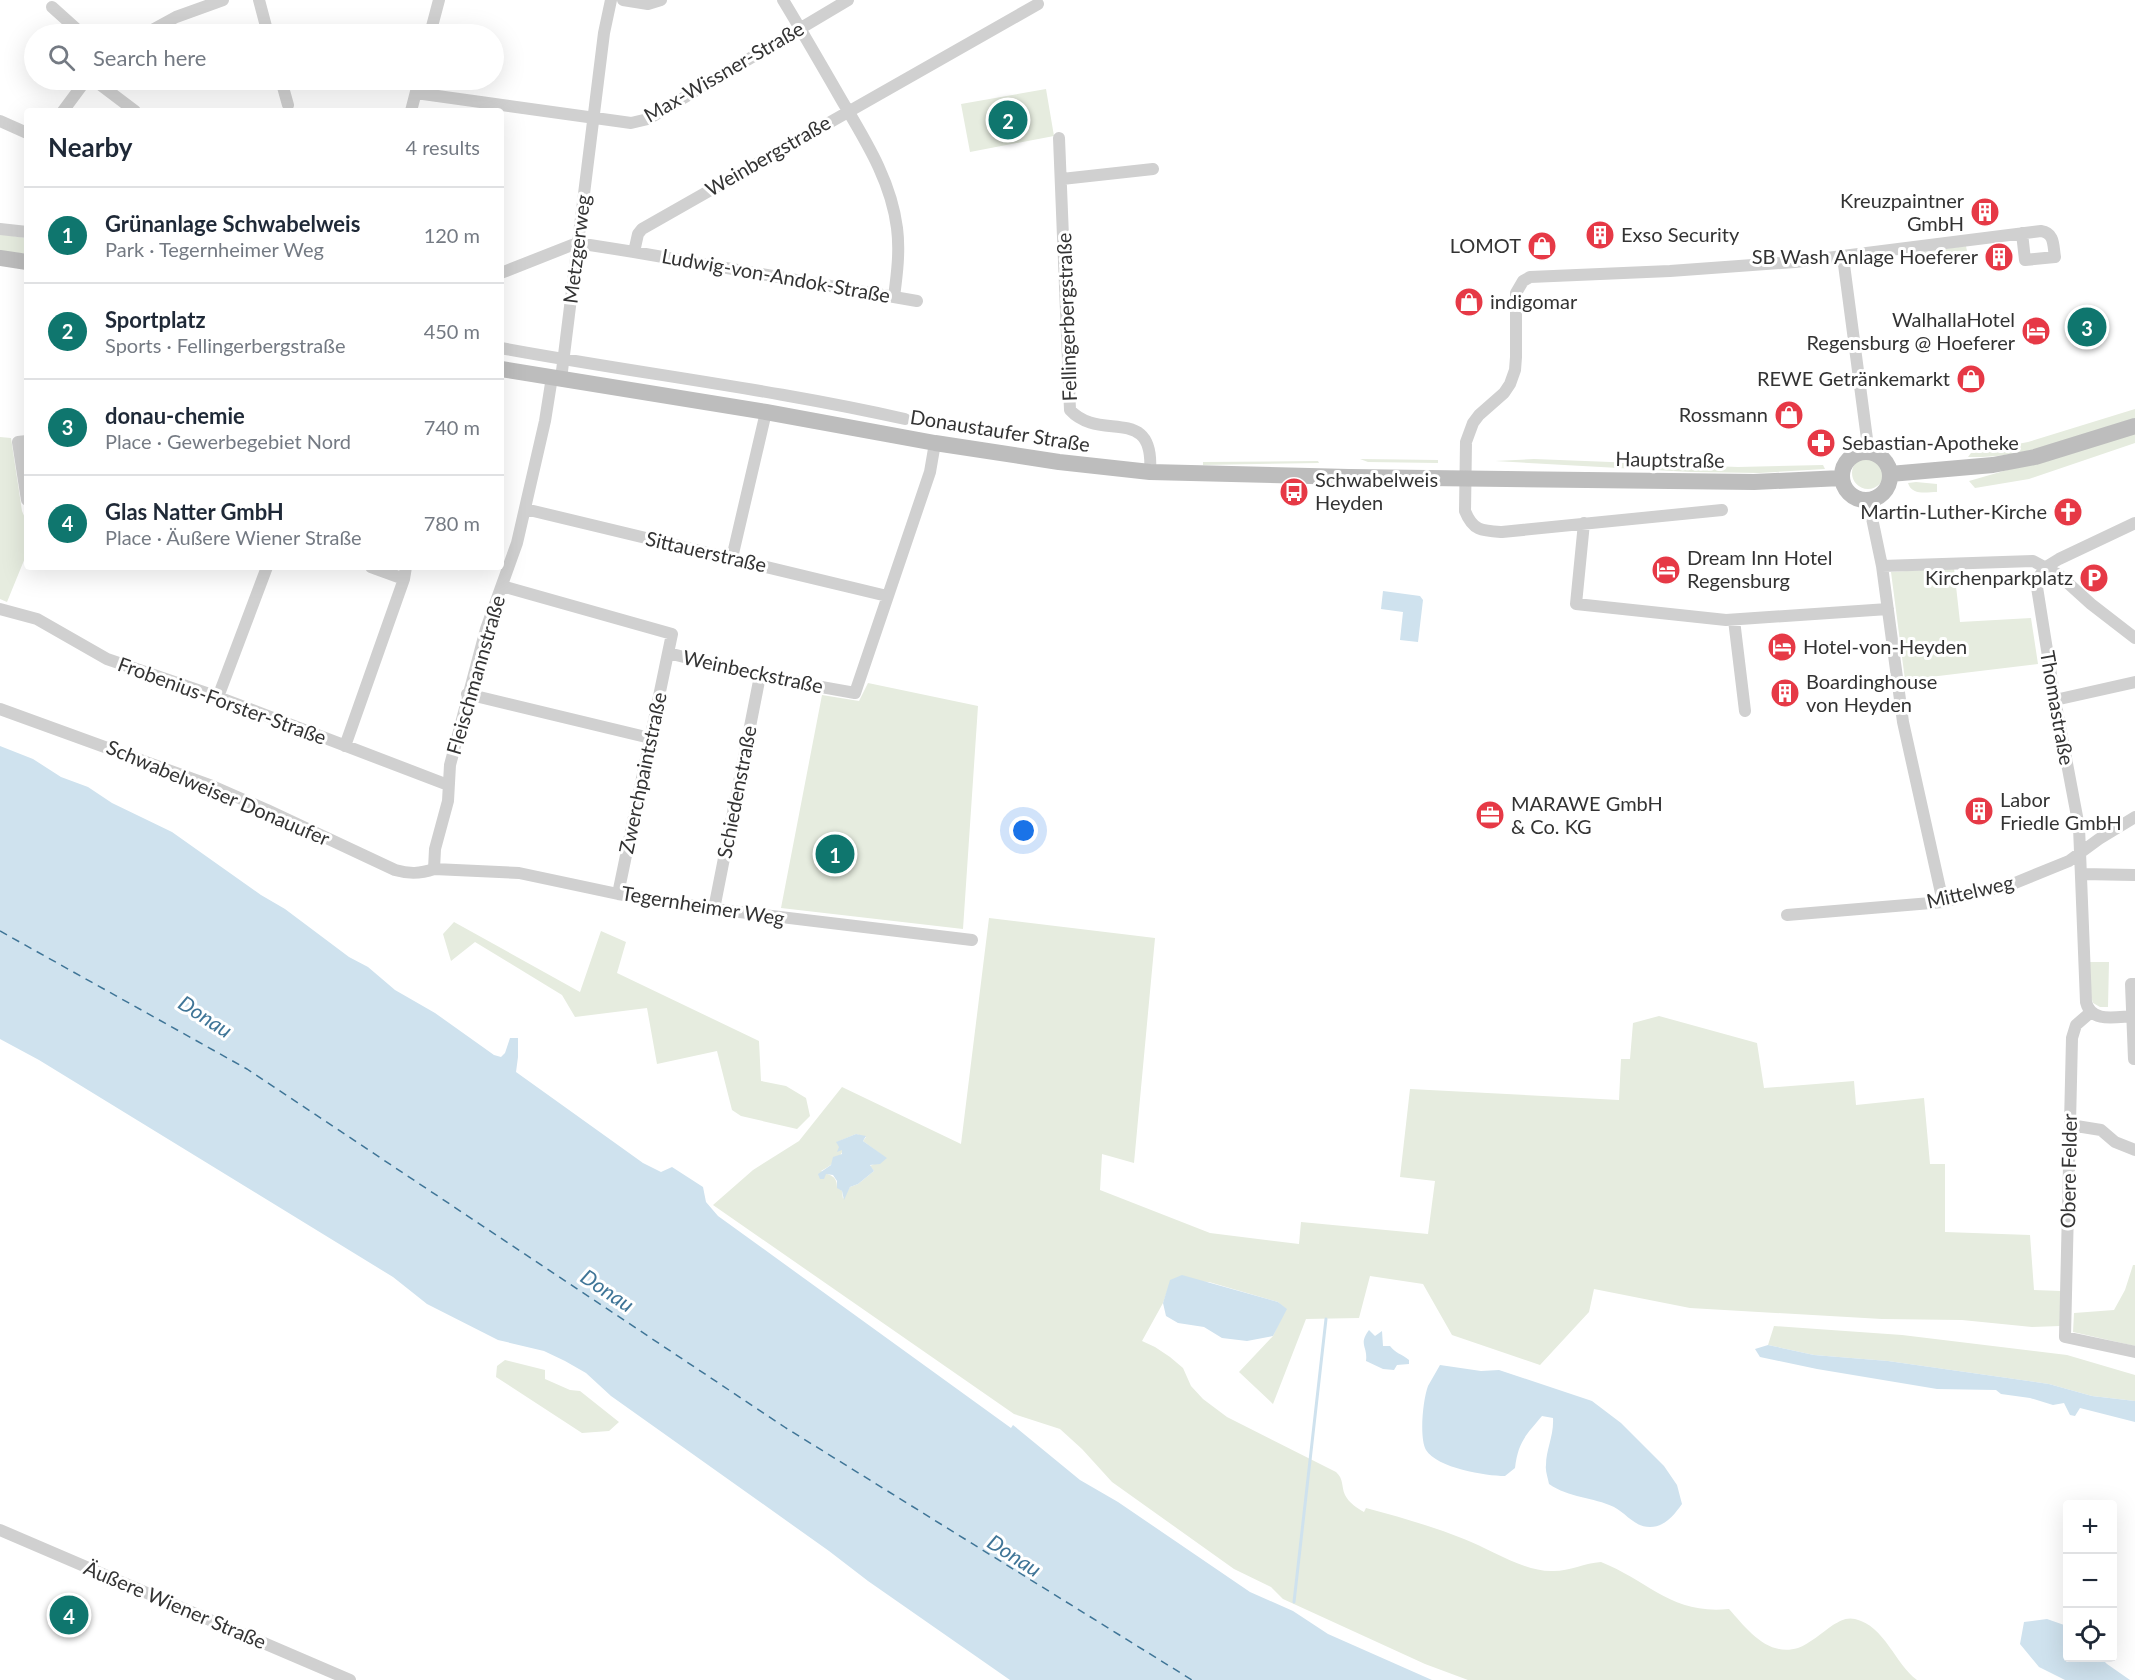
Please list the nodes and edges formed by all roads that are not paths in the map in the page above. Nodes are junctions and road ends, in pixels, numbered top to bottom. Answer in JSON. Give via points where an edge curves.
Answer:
{"nodes":[{"id":1,"x":223,"y":0,"type":"edge"},
{"id":2,"x":258,"y":0,"type":"edge"},
{"id":3,"x":439,"y":0,"type":"edge"},
{"id":4,"x":611,"y":0,"type":"edge"},
{"id":5,"x":623,"y":0,"type":"edge"},
{"id":6,"x":661,"y":0,"type":"edge"},
{"id":7,"x":783,"y":0,"type":"edge"},
{"id":8,"x":848,"y":0,"type":"edge"},
{"id":9,"x":1038,"y":4,"type":"dead end"},
{"id":10,"x":52,"y":7,"type":"dead end"},
{"id":11,"x":71,"y":24,"type":"edge"},
{"id":12,"x":163,"y":24,"type":"edge"},
{"id":13,"x":265,"y":24,"type":"edge"},
{"id":14,"x":433,"y":24,"type":"edge"},
{"id":15,"x":800,"y":28,"type":"junction"},
{"id":16,"x":79,"y":90,"type":"edge"},
{"id":17,"x":107,"y":90,"type":"edge"},
{"id":18,"x":284,"y":90,"type":"edge"},
{"id":19,"x":417,"y":90,"type":"edge"},
{"id":20,"x":416,"y":93,"type":"junction"},
{"id":21,"x":288,"y":105,"type":"dead end"},
{"id":22,"x":65,"y":108,"type":"edge"},
{"id":23,"x":131,"y":108,"type":"edge"},
{"id":24,"x":412,"y":108,"type":"edge"},
{"id":25,"x":848,"y":111,"type":"junction"},
{"id":26,"x":593,"y":118,"type":"junction"},
{"id":27,"x":0,"y":120,"type":"edge"},
{"id":28,"x":24,"y":132,"type":"edge"},
{"id":29,"x":1059,"y":138,"type":"dead end"},
{"id":30,"x":1153,"y":169,"type":"dead end"},
{"id":31,"x":1062,"y":179,"type":"junction"},
{"id":32,"x":0,"y":229,"type":"edge"},
{"id":33,"x":24,"y":232,"type":"edge"},
{"id":34,"x":2022,"y":233,"type":"dead end"},
{"id":35,"x":577,"y":243,"type":"junction"},
{"id":36,"x":634,"y":252,"type":"junction"},
{"id":37,"x":1843,"y":257,"type":"junction"},
{"id":38,"x":504,"y":272,"type":"edge"},
{"id":39,"x":894,"y":297,"type":"junction"},
{"id":40,"x":917,"y":301,"type":"dead end"},
{"id":41,"x":504,"y":349,"type":"edge"},
{"id":42,"x":564,"y":360,"type":"junction"},
{"id":43,"x":504,"y":369,"type":"edge"},
{"id":44,"x":556,"y":378,"type":"junction"},
{"id":45,"x":766,"y":412,"type":"junction"},
{"id":46,"x":906,"y":419,"type":"dead end"},
{"id":47,"x":2135,"y":426,"type":"edge"},
{"id":48,"x":935,"y":443,"type":"junction"},
{"id":49,"x":1867,"y":452,"type":"junction"},
{"id":50,"x":1150,"y":472,"type":"junction"},
{"id":51,"x":1890,"y":474,"type":"junction"},
{"id":52,"x":1465,"y":478,"type":"junction"},
{"id":53,"x":1498,"y":478,"type":"joint"},
{"id":54,"x":1842,"y":478,"type":"junction"},
{"id":55,"x":1869,"y":499,"type":"junction"},
{"id":56,"x":525,"y":509,"type":"junction"},
{"id":57,"x":1722,"y":510,"type":"dead end"},
{"id":58,"x":1584,"y":523,"type":"junction"},
{"id":59,"x":2135,"y":524,"type":"edge"},
{"id":60,"x":732,"y":558,"type":"junction"},
{"id":61,"x":1882,"y":566,"type":"junction"},
{"id":62,"x":2046,"y":567,"type":"junction"},
{"id":63,"x":266,"y":570,"type":"edge"},
{"id":64,"x":388,"y":570,"type":"edge"},
{"id":65,"x":405,"y":573,"type":"edge"},
{"id":66,"x":502,"y":586,"type":"junction"},
{"id":67,"x":887,"y":596,"type":"junction"},
{"id":68,"x":0,"y":609,"type":"edge"},
{"id":69,"x":1888,"y":609,"type":"junction"},
{"id":70,"x":1734,"y":620,"type":"junction"},
{"id":71,"x":2135,"y":638,"type":"edge"},
{"id":72,"x":668,"y":653,"type":"junction"},
{"id":73,"x":760,"y":676,"type":"junction"},
{"id":74,"x":2135,"y":682,"type":"edge"},
{"id":75,"x":467,"y":694,"type":"junction"},
{"id":76,"x":218,"y":697,"type":"junction"},
{"id":77,"x":2055,"y":700,"type":"junction"},
{"id":78,"x":0,"y":709,"type":"edge"},
{"id":79,"x":1745,"y":711,"type":"dead end"},
{"id":80,"x":650,"y":738,"type":"junction"},
{"id":81,"x":345,"y":746,"type":"junction"},
{"id":82,"x":448,"y":785,"type":"junction"},
{"id":83,"x":2135,"y":817,"type":"edge"},
{"id":84,"x":2081,"y":853,"type":"junction"},
{"id":85,"x":434,"y":869,"type":"junction"},
{"id":86,"x":2082,"y":873,"type":"junction"},
{"id":87,"x":2135,"y":875,"type":"edge"},
{"id":88,"x":618,"y":894,"type":"junction"},
{"id":89,"x":1943,"y":902,"type":"junction"},
{"id":90,"x":714,"y":909,"type":"junction"},
{"id":91,"x":1788,"y":915,"type":"dead end"},
{"id":92,"x":972,"y":940,"type":"dead end"},
{"id":93,"x":2135,"y":984,"type":"edge"},
{"id":94,"x":2091,"y":1012,"type":"junction"},
{"id":95,"x":2132,"y":1016,"type":"junction"},
{"id":96,"x":2134,"y":1059,"type":"edge"},
{"id":97,"x":2070,"y":1125,"type":"junction"},
{"id":98,"x":2135,"y":1150,"type":"edge"},
{"id":99,"x":2135,"y":1352,"type":"edge"},
{"id":100,"x":0,"y":1530,"type":"edge"},
{"id":101,"x":350,"y":1680,"type":"edge"}],
"edges":[{"from":1,"to":12,"type":"street"},
{"from":2,"to":13,"type":"street"},
{"from":3,"to":14,"type":"street"},
{"from":4,"to":26,"type":"street","name":"Metzgerweg"},
{"from":5,"to":6,"type":"street","via":[[648,4]]},
{"from":7,"to":15,"type":"street"},
{"from":8,"to":15,"type":"street","name":"Max-Wissner-Straße"},
{"from":9,"to":25,"type":"street","name":"Weinbergstraße"},
{"from":10,"to":11,"type":"street"},
{"from":15,"to":25,"type":"street"},
{"from":15,"to":26,"type":"street","name":"Max-Wissner-Straße","via":[[648,119],[631,123]]},
{"from":16,"to":22,"type":"street"},
{"from":17,"to":23,"type":"street"},
{"from":18,"to":21,"type":"street"},
{"from":19,"to":20,"type":"street"},
{"from":20,"to":24,"type":"street"},
{"from":20,"to":26,"type":"street"},
{"from":25,"to":36,"type":"street","name":"Weinbergstraße","via":[[642,229]]},
{"from":25,"to":39,"type":"street","via":[[881,170],[894,212],[899,253]]},
{"from":26,"to":35,"type":"street","name":"Metzgerweg"},
{"from":27,"to":28,"type":"street"},
{"from":29,"to":31,"type":"street","name":"Fellingerbergstraße"},
{"from":30,"to":31,"type":"street"},
{"from":31,"to":50,"type":"street","name":"Fellingerbergstraße","via":[[1070,410],[1086,421],[1137,431],[1149,446]]},
{"from":32,"to":33,"type":"street"},
{"from":34,"to":37,"type":"street"},
{"from":35,"to":36,"type":"street"},
{"from":35,"to":38,"type":"street"},
{"from":35,"to":42,"type":"street","name":"Metzgerweg"},
{"from":36,"to":39,"type":"street","name":"Ludwig-von-Andok-Straße"},
{"from":37,"to":49,"type":"street"},
{"from":37,"to":52,"type":"street","via":[[1523,281],[1516,293],[1515,370],[1504,393],[1479,416],[1469,432]]},
{"from":39,"to":40,"type":"street","name":"Ludwig-von-Andok-Straße"},
{"from":41,"to":42,"type":"street","name":"Donaustaufer Straße"},
{"from":42,"to":44,"type":"street","name":"Metzgerweg"},
{"from":42,"to":46,"type":"street","name":"Donaustaufer Straße","via":[[750,388]]},
{"from":43,"to":44,"type":"main road","name":"Donaustaufer Straße"},
{"from":44,"to":45,"type":"main road","name":"Donaustaufer Straße"},
{"from":44,"to":56,"type":"street","name":"Fleischmannstraße"},
{"from":45,"to":48,"type":"main road","name":"Donaustaufer Straße"},
{"from":45,"to":60,"type":"street"},
{"from":47,"to":51,"type":"main road","via":[[2035,457],[1993,465]]},
{"from":48,"to":50,"type":"main road","name":"Donaustaufer Straße"},
{"from":48,"to":67,"type":"street","via":[[930,472]]},
{"from":49,"to":51,"type":"main road","via":[[1880,456]]},
{"from":49,"to":54,"type":"main road","via":[[1846,463]]},
{"from":50,"to":52,"type":"main road","name":"Donaustaufer Straße"},
{"from":51,"to":55,"type":"main road","via":[[1881,494]]},
{"from":52,"to":53,"type":"main road","name":"Donaustaufer Straße"},
{"from":52,"to":58,"type":"street","via":[[1465,511],[1476,528],[1502,532]]},
{"from":53,"to":54,"type":"main road","name":"Hauptstraße","via":[[1754,482]]},
{"from":54,"to":55,"type":"main road","via":[[1848,492]]},
{"from":55,"to":61,"type":"street"},
{"from":56,"to":60,"type":"street","name":"Sittauerstraße"},
{"from":56,"to":66,"type":"street","name":"Fleischmannstraße"},
{"from":57,"to":58,"type":"street"},
{"from":58,"to":70,"type":"street","via":[[1576,604]]},
{"from":59,"to":62,"type":"street"},
{"from":60,"to":67,"type":"street","name":"Sittauerstraße"},
{"from":61,"to":62,"type":"street","via":[[2033,561]]},
{"from":61,"to":69,"type":"street"},
{"from":62,"to":71,"type":"street"},
{"from":62,"to":77,"type":"street","name":"Thomastraße","via":[[2036,580]]},
{"from":63,"to":76,"type":"street"},
{"from":64,"to":65,"type":"street"},
{"from":65,"to":81,"type":"street"},
{"from":66,"to":72,"type":"street","name":"Weinbeckstraße","via":[[672,634]]},
{"from":66,"to":75,"type":"street","name":"Fleischmannstraße"},
{"from":67,"to":73,"type":"street","name":"Weinbeckstraße","via":[[855,693]]},
{"from":68,"to":76,"type":"street","name":"Frobenius-Forster-Straße","via":[[37,619],[107,659]]},
{"from":69,"to":70,"type":"street"},
{"from":69,"to":89,"type":"street","via":[[1905,733]]},
{"from":70,"to":79,"type":"street"},
{"from":72,"to":73,"type":"street","name":"Weinbeckstraße"},
{"from":72,"to":80,"type":"street","name":"Zwerchpaintstraße"},
{"from":73,"to":90,"type":"street","name":"Schiedenstraße"},
{"from":74,"to":77,"type":"street"},
{"from":75,"to":80,"type":"street"},
{"from":75,"to":82,"type":"street","name":"Fleischmannstraße"},
{"from":76,"to":81,"type":"street","name":"Frobenius-Forster-Straße"},
{"from":77,"to":84,"type":"street","name":"Thomastraße"},
{"from":78,"to":85,"type":"street","name":"Schwabelweiser Donauufer","via":[[212,786],[395,870],[423,873]]},
{"from":80,"to":88,"type":"street","name":"Zwerchpaintstraße"},
{"from":81,"to":82,"type":"street","name":"Frobenius-Forster-Straße"},
{"from":82,"to":85,"type":"street","name":"Fleischmannstraße"},
{"from":83,"to":84,"type":"street","name":"Mittelweg"},
{"from":84,"to":86,"type":"street"},
{"from":84,"to":89,"type":"street","name":"Mittelweg","via":[[2015,883]]},
{"from":85,"to":88,"type":"street","name":"Tegernheimer Weg","via":[[519,873]]},
{"from":86,"to":87,"type":"street"},
{"from":86,"to":94,"type":"street","via":[[2086,1002]]},
{"from":88,"to":90,"type":"street","name":"Tegernheimer Weg"},
{"from":89,"to":91,"type":"street","name":"Mittelweg"},
{"from":90,"to":92,"type":"street","name":"Tegernheimer Weg"},
{"from":93,"to":95,"type":"street","via":[[2131,984]]},
{"from":94,"to":95,"type":"street","via":[[2103,1018]]},
{"from":94,"to":97,"type":"street","name":"Obere Felder","via":[[2073,1031]]},
{"from":95,"to":96,"type":"street"},
{"from":97,"to":98,"type":"street","via":[[2101,1130],[2115,1142]]},
{"from":97,"to":99,"type":"street","name":"Obere Felder","via":[[2066,1337]]},
{"from":100,"to":101,"type":"street","name":"Äußere Wiener Straße"}]}
